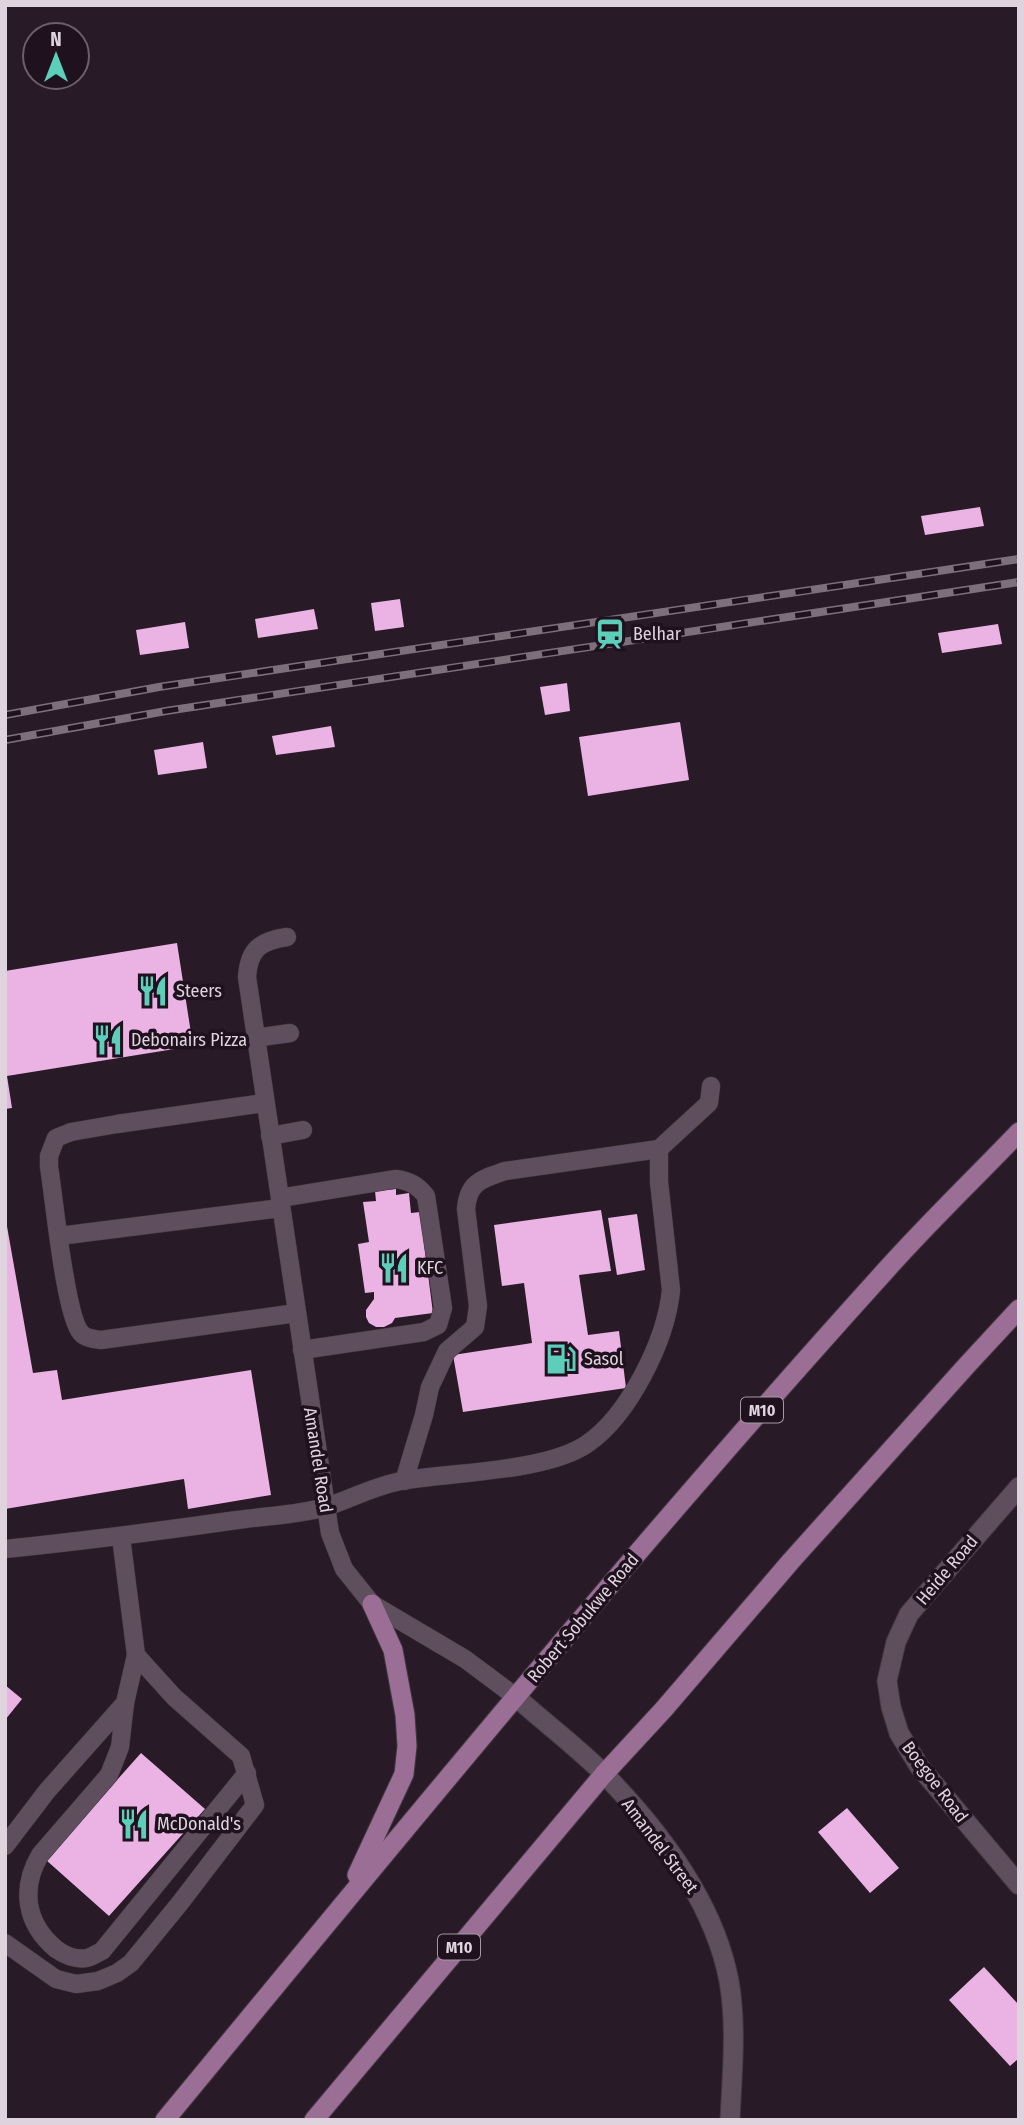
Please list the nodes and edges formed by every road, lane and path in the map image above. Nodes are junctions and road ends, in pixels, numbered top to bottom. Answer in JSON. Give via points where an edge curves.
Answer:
{"nodes":[{"id":1,"x":287,"y":937,"type":"dead end"},
{"id":2,"x":290,"y":1033,"type":"dead end"},
{"id":3,"x":254,"y":1038,"type":"junction"},
{"id":4,"x":711,"y":1086,"type":"dead end"},
{"id":5,"x":264,"y":1103,"type":"junction"},
{"id":6,"x":303,"y":1130,"type":"dead end"},
{"id":7,"x":1019,"y":1132,"type":"edge"},
{"id":8,"x":270,"y":1136,"type":"junction"},
{"id":9,"x":659,"y":1149,"type":"junction"},
{"id":10,"x":281,"y":1203,"type":"junction"},
{"id":11,"x":59,"y":1236,"type":"junction"},
{"id":12,"x":1019,"y":1309,"type":"edge"},
{"id":13,"x":297,"y":1313,"type":"junction"},
{"id":14,"x":302,"y":1350,"type":"junction"},
{"id":15,"x":404,"y":1481,"type":"junction"},
{"id":16,"x":1019,"y":1487,"type":"edge"},
{"id":17,"x":325,"y":1507,"type":"junction"},
{"id":18,"x":121,"y":1537,"type":"junction"},
{"id":19,"x":5,"y":1549,"type":"edge"},
{"id":20,"x":372,"y":1604,"type":"junction"},
{"id":21,"x":136,"y":1655,"type":"junction"},
{"id":22,"x":889,"y":1662,"type":"joint"},
{"id":23,"x":516,"y":1698,"type":"junction"},
{"id":24,"x":125,"y":1703,"type":"junction"},
{"id":25,"x":247,"y":1773,"type":"junction"},
{"id":26,"x":604,"y":1774,"type":"junction"},
{"id":27,"x":5,"y":1846,"type":"edge"},
{"id":28,"x":1019,"y":1885,"type":"edge"},
{"id":29,"x":341,"y":1907,"type":"junction"},
{"id":30,"x":5,"y":1943,"type":"edge"},
{"id":31,"x":165,"y":2120,"type":"edge"},
{"id":32,"x":314,"y":2120,"type":"edge"},
{"id":33,"x":730,"y":2120,"type":"edge"}],
"edges":[{"from":1,"to":3,"type":"lane","name":"Amandel Road","via":[[261,945],[248,960]]},
{"from":2,"to":3,"type":"lane"},
{"from":3,"to":5,"type":"lane","name":"Amandel Road"},
{"from":4,"to":9,"type":"lane","via":[[709,1103]]},
{"from":5,"to":8,"type":"lane","name":"Amandel Road"},
{"from":5,"to":11,"type":"lane","via":[[117,1124],[56,1138],[50,1167]]},
{"from":6,"to":8,"type":"lane"},
{"from":7,"to":23,"type":"main road","name":"Robert Sobukwe Road","number":"M10","via":[[888,1267]]},
{"from":8,"to":10,"type":"lane","name":"Amandel Road"},
{"from":9,"to":15,"type":"lane","via":[[669,1307],[654,1350],[624,1408],[592,1440],[570,1453],[523,1465]]},
{"from":9,"to":15,"type":"lane","via":[[505,1171],[472,1187],[466,1209],[478,1306],[475,1328],[447,1351],[430,1387]]},
{"from":10,"to":11,"type":"lane"},
{"from":10,"to":13,"type":"lane","name":"Amandel Road"},
{"from":10,"to":14,"type":"lane","via":[[396,1179],[410,1181],[426,1196],[443,1308],[438,1325],[424,1332]]},
{"from":11,"to":13,"type":"lane","via":[[71,1312],[81,1334],[92,1339]]},
{"from":12,"to":26,"type":"main road","number":"M10"},
{"from":13,"to":14,"type":"lane","name":"Amandel Road"},
{"from":14,"to":17,"type":"lane","name":"Amandel Road"},
{"from":15,"to":17,"type":"lane"},
{"from":16,"to":22,"type":"street","name":"Heide Road","via":[[909,1614]]},
{"from":17,"to":18,"type":"lane"},
{"from":17,"to":20,"type":"lane","name":"Amandel Road","via":[[344,1569]]},
{"from":18,"to":19,"type":"lane"},
{"from":18,"to":21,"type":"lane"},
{"from":20,"to":23,"type":"lane","name":"Amandel Road","via":[[465,1659]]},
{"from":20,"to":29,"type":"main road","via":[[393,1650],[407,1746],[397,1793]]},
{"from":21,"to":24,"type":"lane"},
{"from":21,"to":25,"type":"lane","via":[[174,1697],[242,1756]]},
{"from":22,"to":28,"type":"street","name":"Boegoe Road","via":[[887,1681],[899,1733],[919,1766]]},
{"from":23,"to":26,"type":"street","name":"Amandel Street"},
{"from":23,"to":29,"type":"main road","name":"Robert Sobukwe Road","number":"M10"},
{"from":24,"to":25,"type":"lane","via":[[120,1746],[109,1775],[32,1868],[29,1908],[33,1922],[64,1955],[86,1958],[102,1951]]},
{"from":24,"to":27,"type":"lane"},
{"from":25,"to":30,"type":"lane","via":[[255,1805],[131,1963],[117,1973],[75,1984],[56,1979]]},
{"from":26,"to":32,"type":"main road","number":"M10"},
{"from":26,"to":33,"type":"street","name":"Amandel Street","via":[[655,1833],[695,1890],[717,1935],[730,1994]]},
{"from":29,"to":31,"type":"main road","name":"Robert Sobukwe Road","number":"M10"}]}
